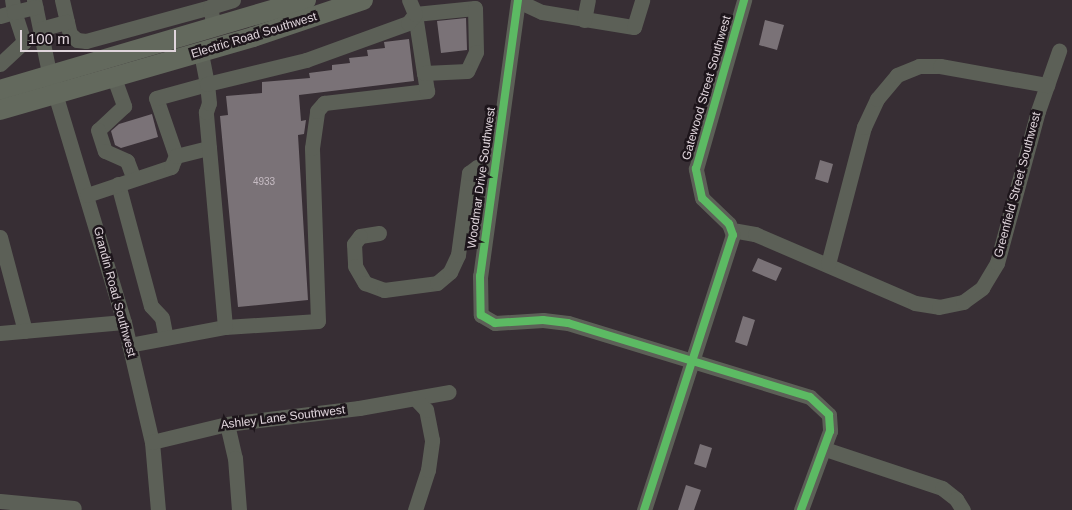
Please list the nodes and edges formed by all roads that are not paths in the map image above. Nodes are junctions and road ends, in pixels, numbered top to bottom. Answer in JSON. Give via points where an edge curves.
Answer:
{"nodes":[{"id":1,"x":62,"y":0,"type":"edge"},
{"id":2,"x":233,"y":0,"type":"edge"},
{"id":3,"x":306,"y":0,"type":"edge"},
{"id":4,"x":363,"y":0,"type":"edge"},
{"id":5,"x":518,"y":0,"type":"edge"},
{"id":6,"x":588,"y":0,"type":"edge"},
{"id":7,"x":642,"y":0,"type":"edge"},
{"id":8,"x":744,"y":0,"type":"edge"},
{"id":9,"x":34,"y":4,"type":"edge"},
{"id":10,"x":210,"y":7,"type":"junction"},
{"id":11,"x":412,"y":7,"type":"edge"},
{"id":12,"x":9,"y":10,"type":"edge"},
{"id":13,"x":584,"y":20,"type":"junction"},
{"id":14,"x":67,"y":22,"type":"junction"},
{"id":15,"x":156,"y":22,"type":"junction"},
{"id":16,"x":214,"y":28,"type":"junction"},
{"id":17,"x":40,"y":29,"type":"junction"},
{"id":18,"x":14,"y":42,"type":"junction"},
{"id":19,"x":162,"y":44,"type":"junction"},
{"id":20,"x":1059,"y":51,"type":"dead end"},
{"id":21,"x":201,"y":52,"type":"junction"},
{"id":22,"x":0,"y":64,"type":"edge"},
{"id":23,"x":424,"y":73,"type":"junction"},
{"id":24,"x":114,"y":78,"type":"junction"},
{"id":25,"x":207,"y":84,"type":"junction"},
{"id":26,"x":1047,"y":85,"type":"junction"},
{"id":27,"x":52,"y":86,"type":"junction"},
{"id":28,"x":0,"y":90,"type":"edge"},
{"id":29,"x":0,"y":110,"type":"edge"},
{"id":30,"x":209,"y":148,"type":"junction"},
{"id":31,"x":176,"y":156,"type":"junction"},
{"id":32,"x":495,"y":168,"type":"junction"},
{"id":33,"x":134,"y":179,"type":"junction"},
{"id":34,"x":118,"y":184,"type":"junction"},
{"id":35,"x":87,"y":195,"type":"junction"},
{"id":36,"x":732,"y":230,"type":"junction"},
{"id":37,"x":379,"y":233,"type":"dead end"},
{"id":38,"x":0,"y":238,"type":"edge"},
{"id":39,"x":828,"y":264,"type":"junction"},
{"id":40,"x":124,"y":322,"type":"junction"},
{"id":41,"x":224,"y":327,"type":"junction"},
{"id":42,"x":25,"y":331,"type":"junction"},
{"id":43,"x":0,"y":333,"type":"edge"},
{"id":44,"x":166,"y":338,"type":"junction"},
{"id":45,"x":129,"y":345,"type":"junction"},
{"id":46,"x":692,"y":361,"type":"junction"},
{"id":47,"x":449,"y":392,"type":"dead end"},
{"id":48,"x":415,"y":398,"type":"junction"},
{"id":49,"x":227,"y":424,"type":"junction"},
{"id":50,"x":152,"y":442,"type":"junction"},
{"id":51,"x":825,"y":449,"type":"junction"},
{"id":52,"x":3,"y":504,"type":"edge"},
{"id":53,"x":74,"y":508,"type":"dead end"},
{"id":54,"x":158,"y":510,"type":"edge"},
{"id":55,"x":239,"y":510,"type":"edge"},
{"id":56,"x":415,"y":510,"type":"edge"},
{"id":57,"x":644,"y":510,"type":"edge"},
{"id":58,"x":801,"y":510,"type":"edge"},
{"id":59,"x":963,"y":510,"type":"edge"}],
"edges":[{"from":1,"to":14,"type":"street"},
{"from":2,"to":10,"type":"street"},
{"from":3,"to":16,"type":"main road","name":"Electric Road Southwest"},
{"from":4,"to":21,"type":"main road","name":"Electric Road Southwest"},
{"from":5,"to":13,"type":"street","via":[[542,12]]},
{"from":5,"to":32,"type":"street","name":"Woodmar Drive Southwest"},
{"from":6,"to":13,"type":"street"},
{"from":7,"to":13,"type":"street","via":[[634,27]]},
{"from":8,"to":36,"type":"street","name":"Gatewood Street Southwest","via":[[696,169],[702,198]]},
{"from":9,"to":12,"type":"street"},
{"from":9,"to":17,"type":"street","name":"Grandin Road Southwest"},
{"from":10,"to":15,"type":"street"},
{"from":10,"to":16,"type":"street"},
{"from":11,"to":23,"type":"street"},
{"from":11,"to":23,"type":"street","via":[[474,8],[476,52],[467,71]]},
{"from":11,"to":25,"type":"street","via":[[408,23],[331,52]]},
{"from":12,"to":18,"type":"street"},
{"from":14,"to":15,"type":"street","via":[[70,34],[77,40],[86,41]]},
{"from":14,"to":17,"type":"street"},
{"from":15,"to":19,"type":"street"},
{"from":16,"to":19,"type":"main road","name":"Electric Road Southwest"},
{"from":17,"to":27,"type":"street","name":"Grandin Road Southwest"},
{"from":18,"to":22,"type":"street"},
{"from":18,"to":22,"type":"street","via":[[24,42]]},
{"from":19,"to":27,"type":"main road","name":"Electric Road Southwest"},
{"from":20,"to":26,"type":"street","name":"Greenfield Street Southwest"},
{"from":21,"to":24,"type":"main road","name":"Electric Road Southwest"},
{"from":21,"to":25,"type":"street"},
{"from":23,"to":41,"type":"street","via":[[427,91],[324,103],[317,111],[312,148],[318,321]]},
{"from":24,"to":27,"type":"main road","name":"Electric Road Southwest"},
{"from":24,"to":33,"type":"street","via":[[124,106],[98,130],[105,151],[127,161]]},
{"from":25,"to":30,"type":"street"},
{"from":25,"to":31,"type":"street","via":[[156,98]]},
{"from":26,"to":39,"type":"street","via":[[940,66],[918,66],[898,75],[877,99],[864,127]]},
{"from":26,"to":39,"type":"street","name":"Greenfield Street Southwest","via":[[997,263],[974,295],[952,306],[927,306]]},
{"from":27,"to":28,"type":"main road","name":"Electric Road Southwest"},
{"from":27,"to":29,"type":"main road","name":"Electric Road Southwest"},
{"from":27,"to":35,"type":"street","name":"Grandin Road Southwest"},
{"from":30,"to":31,"type":"street"},
{"from":30,"to":41,"type":"street"},
{"from":31,"to":33,"type":"street","via":[[171,167]]},
{"from":32,"to":37,"type":"street","via":[[477,167],[469,173],[458,255],[450,272],[437,283],[384,290],[365,284],[355,266],[354,244],[360,236]]},
{"from":32,"to":46,"type":"street","name":"Woodmar Drive Southwest","via":[[478,308],[481,315],[491,323],[568,323]]},
{"from":33,"to":34,"type":"street"},
{"from":34,"to":35,"type":"street"},
{"from":34,"to":44,"type":"street","via":[[150,306],[162,318]]},
{"from":35,"to":40,"type":"street","name":"Grandin Road Southwest"},
{"from":36,"to":39,"type":"street","name":"Greenfield Street Southwest","via":[[755,234]]},
{"from":36,"to":46,"type":"street","via":[[732,239]]},
{"from":38,"to":42,"type":"street"},
{"from":40,"to":42,"type":"street"},
{"from":40,"to":45,"type":"street","name":"Grandin Road Southwest"},
{"from":41,"to":44,"type":"street"},
{"from":42,"to":43,"type":"street"},
{"from":44,"to":45,"type":"street"},
{"from":45,"to":50,"type":"street","name":"Grandin Road Southwest"},
{"from":46,"to":51,"type":"street","via":[[771,384],[818,403],[828,415],[830,424]]},
{"from":46,"to":57,"type":"street"},
{"from":47,"to":48,"type":"street","name":"Ashley Lane Southwest"},
{"from":48,"to":49,"type":"street","name":"Ashley Lane Southwest"},
{"from":48,"to":56,"type":"street","via":[[426,410],[432,440],[428,470]]},
{"from":49,"to":50,"type":"street","name":"Ashley Lane Southwest"},
{"from":49,"to":55,"type":"street","via":[[235,458]]},
{"from":50,"to":54,"type":"street","name":"Grandin Road Southwest"},
{"from":51,"to":58,"type":"street"},
{"from":51,"to":59,"type":"street","via":[[942,488],[956,499]]},
{"from":52,"to":53,"type":"street"}]}
